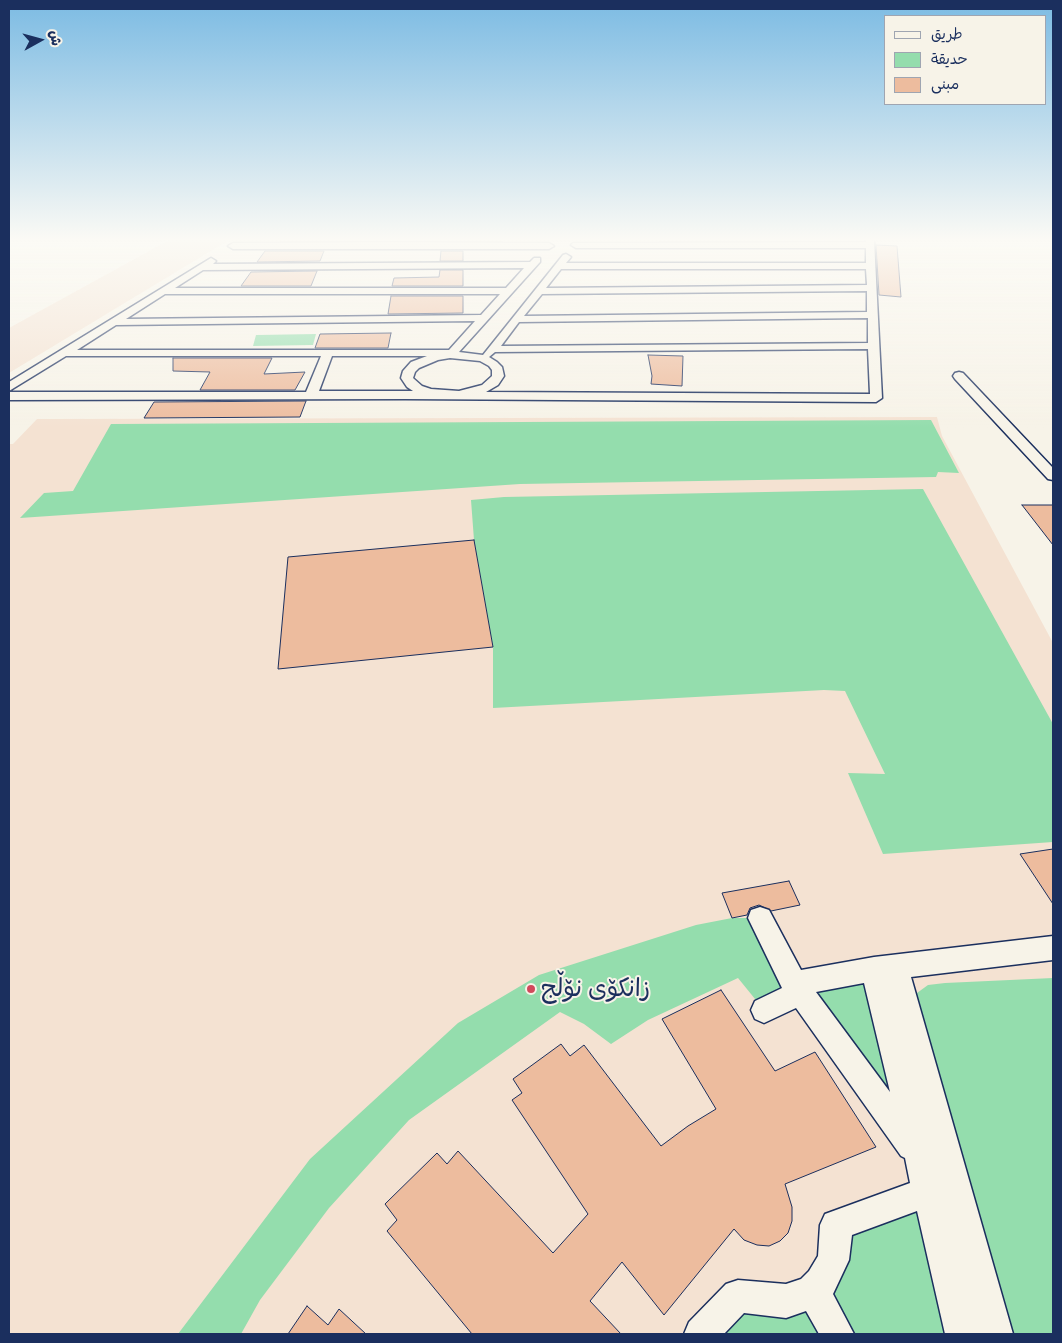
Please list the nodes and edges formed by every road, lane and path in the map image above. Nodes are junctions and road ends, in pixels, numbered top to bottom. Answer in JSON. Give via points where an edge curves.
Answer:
{"nodes":[{"id":1,"x":145,"y":303,"type":"edge"},
{"id":2,"x":497,"y":303,"type":"edge"},
{"id":3,"x":529,"y":303,"type":"edge"},
{"id":4,"x":873,"y":303,"type":"edge"},
{"id":5,"x":873,"y":315,"type":"junction"},
{"id":6,"x":484,"y":318,"type":"junction"},
{"id":7,"x":516,"y":319,"type":"junction"},
{"id":8,"x":113,"y":322,"type":"junction"},
{"id":9,"x":874,"y":346,"type":"junction"},
{"id":10,"x":492,"y":349,"type":"junction"},
{"id":11,"x":63,"y":352,"type":"junction"},
{"id":12,"x":328,"y":353,"type":"junction"},
{"id":13,"x":451,"y":354,"type":"junction"},
{"id":14,"x":484,"y":359,"type":"junction"},
{"id":15,"x":959,"y":376,"type":"dead end"},
{"id":16,"x":9,"y":387,"type":"edge"},
{"id":17,"x":311,"y":395,"type":"junction"},
{"id":18,"x":444,"y":395,"type":"junction"},
{"id":19,"x":9,"y":396,"type":"edge"},
{"id":20,"x":1053,"y":476,"type":"edge"},
{"id":21,"x":760,"y":918,"type":"dead end"},
{"id":22,"x":1053,"y":948,"type":"edge"},
{"id":23,"x":885,"y":968,"type":"junction"},
{"id":24,"x":797,"y":988,"type":"junction"},
{"id":25,"x":764,"y":1010,"type":"dead end"},
{"id":26,"x":917,"y":1153,"type":"junction"},
{"id":27,"x":941,"y":1188,"type":"junction"},
{"id":28,"x":813,"y":1291,"type":"junction"},
{"id":29,"x":701,"y":1334,"type":"edge"},
{"id":30,"x":837,"y":1334,"type":"edge"},
{"id":31,"x":962,"y":1334,"type":"edge"},
{"id":32,"x":996,"y":1334,"type":"edge"}],
"edges":[{"from":1,"to":8,"type":"street"},
{"from":2,"to":6,"type":"street"},
{"from":3,"to":7,"type":"street"},
{"from":4,"to":5,"type":"street"},
{"from":5,"to":7,"type":"street"},
{"from":5,"to":9,"type":"street"},
{"from":6,"to":8,"type":"street"},
{"from":6,"to":13,"type":"street"},
{"from":7,"to":10,"type":"street"},
{"from":8,"to":11,"type":"street"},
{"from":9,"to":10,"type":"street"},
{"from":9,"to":18,"type":"street","via":[[876,398]]},
{"from":10,"to":14,"type":"street"},
{"from":11,"to":12,"type":"street"},
{"from":11,"to":16,"type":"street"},
{"from":12,"to":13,"type":"street"},
{"from":12,"to":17,"type":"street"},
{"from":13,"to":14,"type":"street"},
{"from":13,"to":18,"type":"street","via":[[414,365],[407,378],[418,389]]},
{"from":14,"to":18,"type":"street","via":[[498,370],[494,382],[474,392]]},
{"from":15,"to":20,"type":"street"},
{"from":17,"to":18,"type":"street"},
{"from":17,"to":19,"type":"street"},
{"from":21,"to":24,"type":"street"},
{"from":22,"to":23,"type":"street"},
{"from":23,"to":24,"type":"street"},
{"from":23,"to":26,"type":"street"},
{"from":23,"to":27,"type":"street"},
{"from":24,"to":25,"type":"street"},
{"from":24,"to":26,"type":"street"},
{"from":26,"to":27,"type":"street"},
{"from":27,"to":28,"type":"street","via":[[836,1225],[833,1260]]},
{"from":27,"to":31,"type":"street"},
{"from":27,"to":32,"type":"street"},
{"from":28,"to":29,"type":"street","via":[[786,1301],[738,1296]]},
{"from":28,"to":30,"type":"street"}]}
